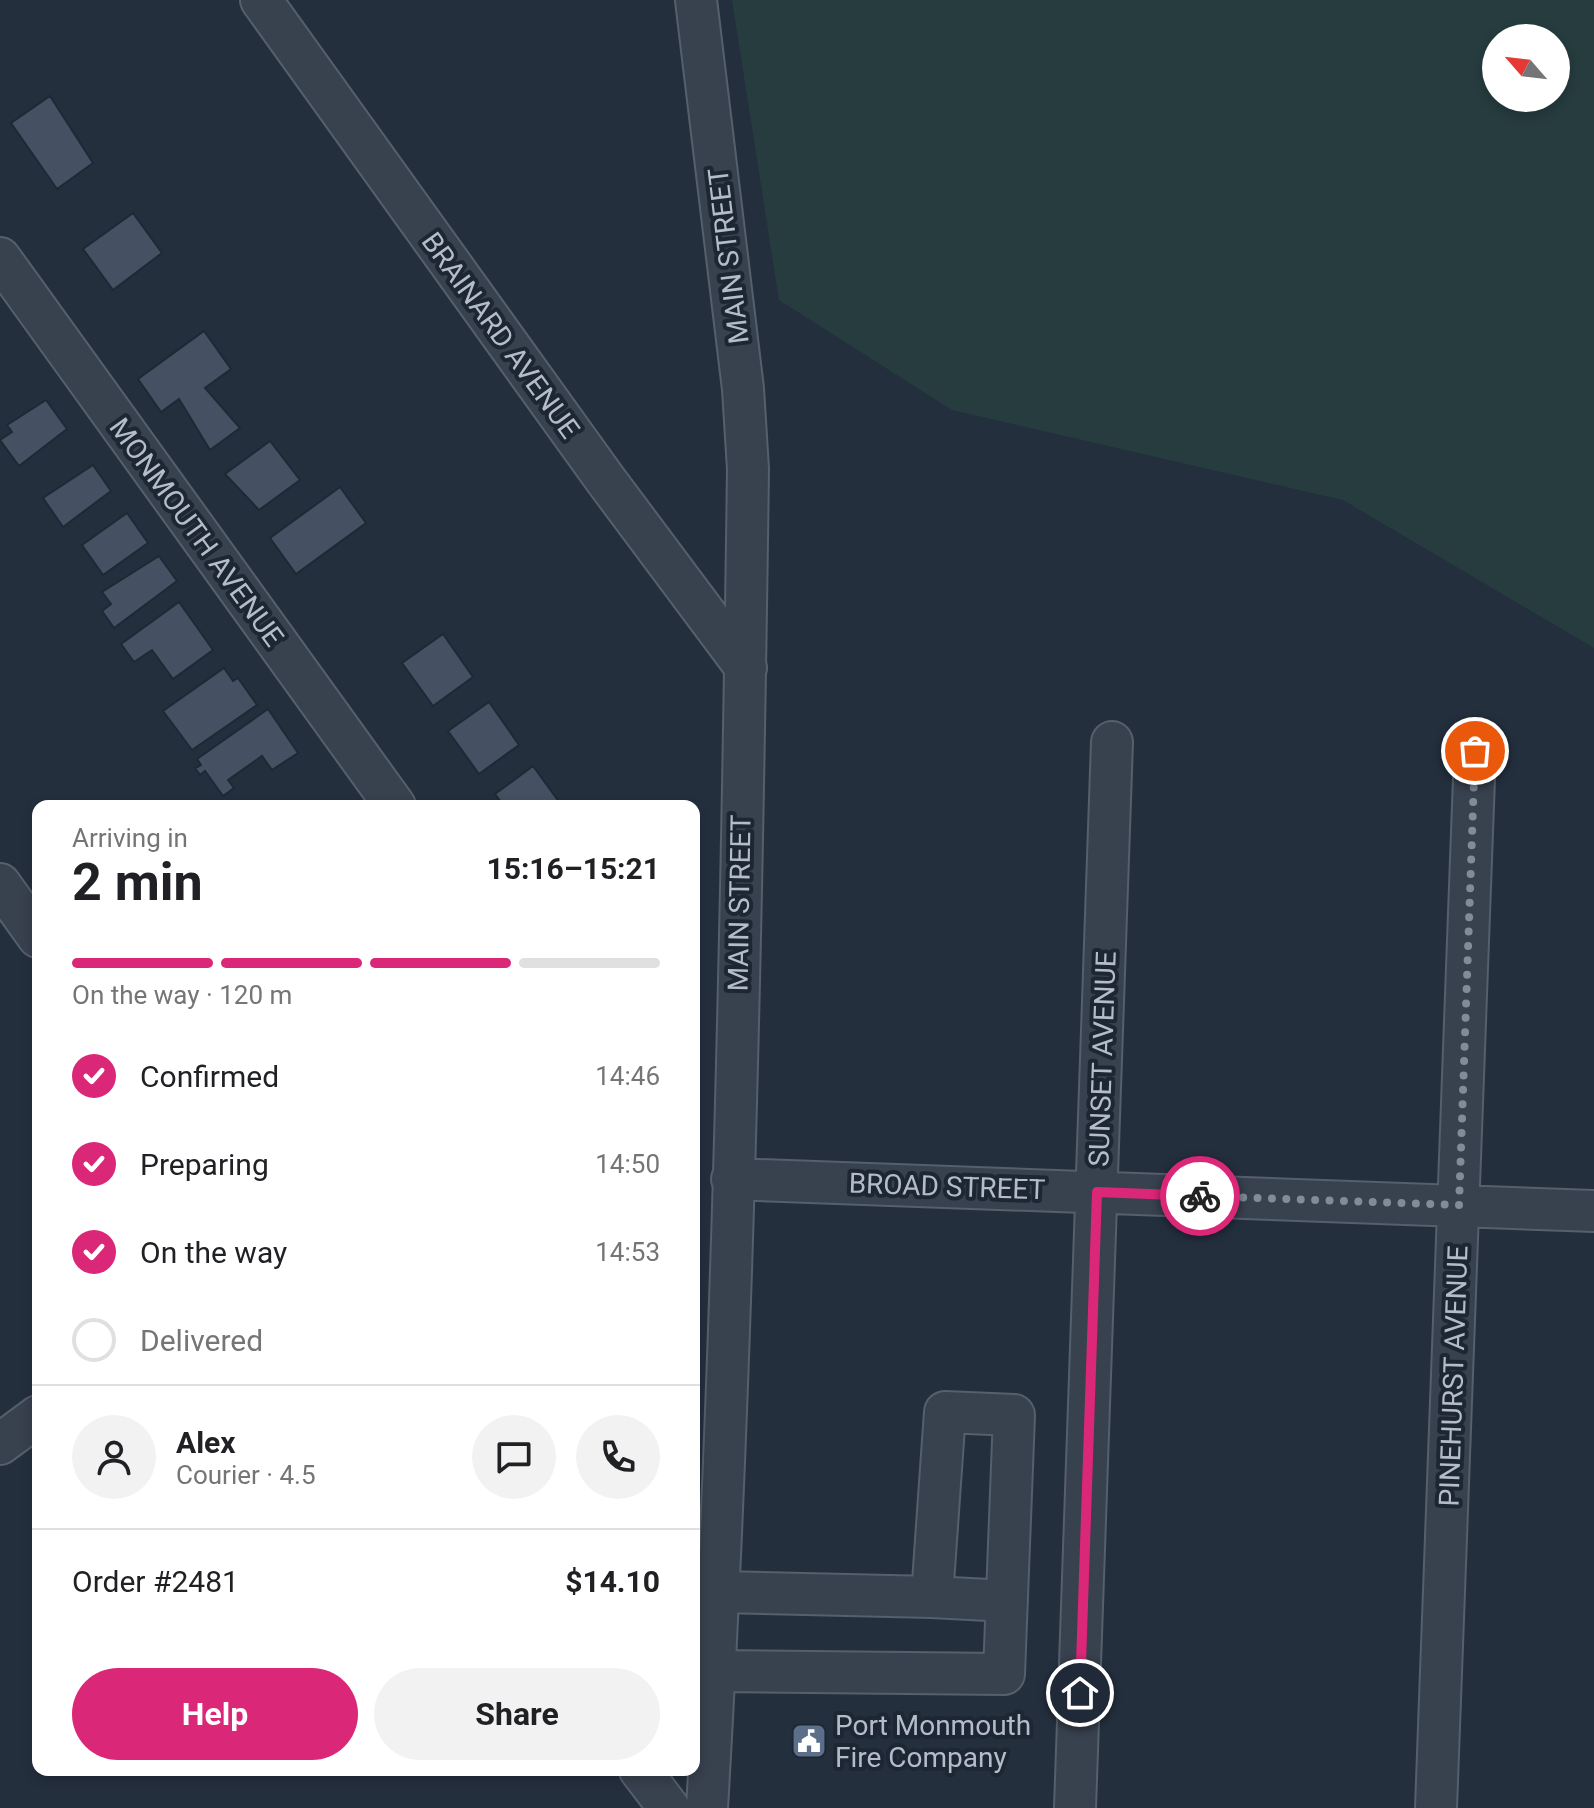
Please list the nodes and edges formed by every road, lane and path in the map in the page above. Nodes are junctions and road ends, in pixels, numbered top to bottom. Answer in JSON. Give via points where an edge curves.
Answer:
{"nodes":[{"id":1,"x":261,"y":0,"type":"edge"},
{"id":2,"x":696,"y":0,"type":"edge"},
{"id":3,"x":0,"y":258,"type":"edge"},
{"id":4,"x":746,"y":668,"type":"junction"},
{"id":5,"x":1112,"y":742,"type":"dead end"},
{"id":6,"x":1475,"y":751,"type":"dead end"},
{"id":7,"x":391,"y":800,"type":"edge"},
{"id":8,"x":0,"y":884,"type":"edge"},
{"id":9,"x":32,"y":929,"type":"edge"},
{"id":10,"x":732,"y":1179,"type":"junction"},
{"id":11,"x":1097,"y":1192,"type":"junction"},
{"id":12,"x":1459,"y":1205,"type":"junction"},
{"id":13,"x":1594,"y":1211,"type":"edge"},
{"id":14,"x":32,"y":1420,"type":"edge"},
{"id":15,"x":0,"y":1444,"type":"edge"},
{"id":16,"x":719,"y":1592,"type":"junction"},
{"id":17,"x":932,"y":1597,"type":"junction"},
{"id":18,"x":1007,"y":1601,"type":"junction"},
{"id":19,"x":715,"y":1671,"type":"junction"},
{"id":20,"x":645,"y":1776,"type":"edge"},
{"id":21,"x":669,"y":1808,"type":"edge"},
{"id":22,"x":707,"y":1808,"type":"edge"},
{"id":23,"x":1075,"y":1808,"type":"edge"},
{"id":24,"x":1436,"y":1808,"type":"edge"}],
"edges":[{"from":1,"to":4,"type":"street","name":"BRAINARD AVENUE"},
{"from":2,"to":4,"type":"street","name":"MAIN STREET","via":[[743,389],[748,469]]},
{"from":3,"to":7,"type":"street","name":"MONMOUTH AVENUE"},
{"from":4,"to":10,"type":"street","name":"MAIN STREET"},
{"from":5,"to":11,"type":"street","name":"SUNSET AVENUE"},
{"from":6,"to":12,"type":"street","name":"PINEHURST AVENUE"},
{"from":8,"to":9,"type":"street"},
{"from":10,"to":11,"type":"street","name":"BROAD STREET"},
{"from":10,"to":16,"type":"street","name":"MAIN STREET"},
{"from":11,"to":12,"type":"street","name":"BROAD STREET"},
{"from":11,"to":23,"type":"street","name":"SUNSET AVENUE"},
{"from":12,"to":13,"type":"street","name":"BROAD STREET"},
{"from":12,"to":24,"type":"street","name":"PINEHURST AVENUE"},
{"from":14,"to":15,"type":"street"},
{"from":16,"to":17,"type":"street"},
{"from":16,"to":19,"type":"street","name":"MAIN STREET"},
{"from":17,"to":18,"type":"street"},
{"from":17,"to":18,"type":"street","via":[[945,1412],[1014,1415]]},
{"from":18,"to":19,"type":"street","via":[[1004,1674]]},
{"from":19,"to":22,"type":"street","name":"MAIN STREET"},
{"from":20,"to":21,"type":"street"}]}
